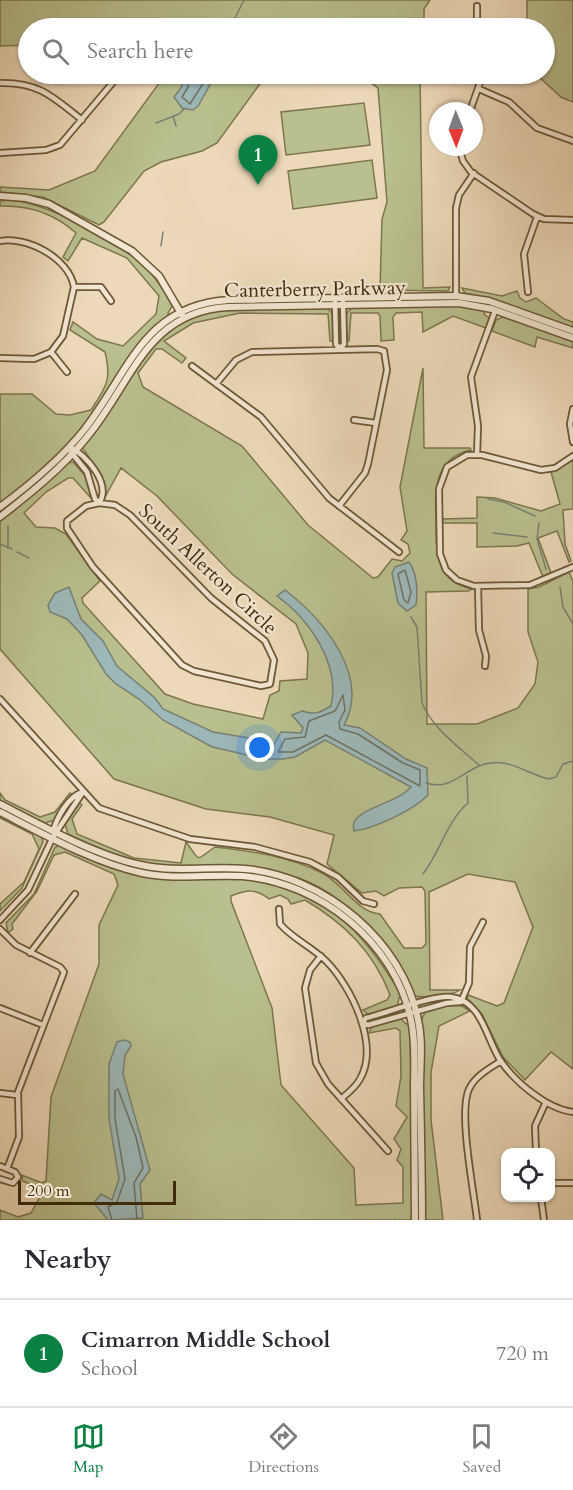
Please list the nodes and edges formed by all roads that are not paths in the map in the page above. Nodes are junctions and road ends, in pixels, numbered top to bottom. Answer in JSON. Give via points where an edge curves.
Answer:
{"nodes":[{"id":1,"x":477,"y":6,"type":"dead end"},
{"id":2,"x":477,"y":18,"type":"edge"},
{"id":3,"x":0,"y":83,"type":"edge"},
{"id":4,"x":18,"y":83,"type":"edge"},
{"id":5,"x":26,"y":84,"type":"edge"},
{"id":6,"x":112,"y":84,"type":"edge"},
{"id":7,"x":481,"y":84,"type":"edge"},
{"id":8,"x":480,"y":89,"type":"junction"},
{"id":9,"x":474,"y":102,"type":"edge"},
{"id":10,"x":82,"y":120,"type":"junction"},
{"id":11,"x":573,"y":141,"type":"edge"},
{"id":12,"x":0,"y":153,"type":"edge"},
{"id":13,"x":462,"y":156,"type":"edge"},
{"id":14,"x":474,"y":173,"type":"junction"},
{"id":15,"x":0,"y":196,"type":"edge"},
{"id":16,"x":537,"y":217,"type":"junction"},
{"id":17,"x":573,"y":220,"type":"edge"},
{"id":18,"x":0,"y":241,"type":"edge"},
{"id":19,"x":74,"y":287,"type":"junction"},
{"id":20,"x":528,"y":292,"type":"dead end"},
{"id":21,"x":456,"y":296,"type":"junction"},
{"id":22,"x":111,"y":301,"type":"dead end"},
{"id":23,"x":335,"y":301,"type":"junction"},
{"id":24,"x":343,"y":301,"type":"junction"},
{"id":25,"x":495,"y":310,"type":"junction"},
{"id":26,"x":182,"y":315,"type":"junction"},
{"id":27,"x":573,"y":331,"type":"edge"},
{"id":28,"x":573,"y":338,"type":"edge"},
{"id":29,"x":340,"y":349,"type":"junction"},
{"id":30,"x":51,"y":352,"type":"junction"},
{"id":31,"x":0,"y":358,"type":"edge"},
{"id":32,"x":192,"y":366,"type":"dead end"},
{"id":33,"x":67,"y":372,"type":"dead end"},
{"id":34,"x":216,"y":384,"type":"junction"},
{"id":35,"x":573,"y":409,"type":"edge"},
{"id":36,"x":354,"y":420,"type":"dead end"},
{"id":37,"x":376,"y":423,"type":"junction"},
{"id":38,"x":573,"y":442,"type":"edge"},
{"id":39,"x":72,"y":451,"type":"junction"},
{"id":40,"x":477,"y":454,"type":"junction"},
{"id":41,"x":573,"y":456,"type":"edge"},
{"id":42,"x":99,"y":503,"type":"junction"},
{"id":43,"x":339,"y":506,"type":"junction"},
{"id":44,"x":0,"y":507,"type":"edge"},
{"id":45,"x":0,"y":517,"type":"edge"},
{"id":46,"x":399,"y":552,"type":"dead end"},
{"id":47,"x":573,"y":567,"type":"edge"},
{"id":48,"x":478,"y":586,"type":"junction"},
{"id":49,"x":485,"y":666,"type":"dead end"},
{"id":50,"x":0,"y":699,"type":"edge"},
{"id":51,"x":83,"y":792,"type":"junction"},
{"id":52,"x":0,"y":804,"type":"edge"},
{"id":53,"x":0,"y":812,"type":"edge"},
{"id":54,"x":55,"y":833,"type":"junction"},
{"id":55,"x":201,"y":840,"type":"junction"},
{"id":56,"x":200,"y":848,"type":"dead end"},
{"id":57,"x":75,"y":894,"type":"dead end"},
{"id":58,"x":374,"y":904,"type":"dead end"},
{"id":59,"x":279,"y":909,"type":"dead end"},
{"id":60,"x":0,"y":920,"type":"edge"},
{"id":61,"x":483,"y":922,"type":"dead end"},
{"id":62,"x":0,"y":929,"type":"edge"},
{"id":63,"x":30,"y":953,"type":"junction"},
{"id":64,"x":321,"y":956,"type":"junction"},
{"id":65,"x":461,"y":1002,"type":"junction"},
{"id":66,"x":0,"y":1008,"type":"edge"},
{"id":67,"x":412,"y":1009,"type":"junction"},
{"id":68,"x":362,"y":1023,"type":"junction"},
{"id":69,"x":43,"y":1025,"type":"junction"},
{"id":70,"x":501,"y":1061,"type":"junction"},
{"id":71,"x":0,"y":1093,"type":"edge"},
{"id":72,"x":17,"y":1095,"type":"junction"},
{"id":73,"x":341,"y":1099,"type":"junction"},
{"id":74,"x":546,"y":1104,"type":"junction"},
{"id":75,"x":573,"y":1112,"type":"edge"},
{"id":76,"x":536,"y":1148,"type":"edge"},
{"id":77,"x":388,"y":1151,"type":"dead end"},
{"id":78,"x":0,"y":1166,"type":"edge"},
{"id":79,"x":7,"y":1169,"type":"junction"},
{"id":80,"x":0,"y":1179,"type":"edge"},
{"id":81,"x":555,"y":1183,"type":"edge"},
{"id":82,"x":573,"y":1183,"type":"edge"},
{"id":83,"x":542,"y":1202,"type":"edge"},
{"id":84,"x":415,"y":1220,"type":"edge"},
{"id":85,"x":422,"y":1220,"type":"edge"},
{"id":86,"x":477,"y":1220,"type":"edge"},
{"id":87,"x":544,"y":1220,"type":"edge"}],
"edges":[{"from":1,"to":2,"type":"street"},
{"from":3,"to":4,"type":"street"},
{"from":5,"to":10,"type":"street","via":[[37,87]]},
{"from":6,"to":10,"type":"street"},
{"from":7,"to":8,"type":"street"},
{"from":8,"to":9,"type":"street"},
{"from":8,"to":11,"type":"street","via":[[509,102],[537,128]]},
{"from":10,"to":12,"type":"street","via":[[57,147]]},
{"from":13,"to":14,"type":"street"},
{"from":14,"to":16,"type":"street"},
{"from":14,"to":21,"type":"street","via":[[459,195],[456,208]]},
{"from":15,"to":26,"type":"street","via":[[54,206],[132,251],[159,276]]},
{"from":16,"to":17,"type":"street"},
{"from":16,"to":20,"type":"street","via":[[524,251]]},
{"from":18,"to":19,"type":"street","via":[[23,242],[57,260],[69,271]]},
{"from":19,"to":22,"type":"street","via":[[101,287]]},
{"from":19,"to":30,"type":"street","via":[[63,336]]},
{"from":21,"to":24,"type":"street","name":"Canterberry Parkway"},
{"from":21,"to":27,"type":"street","name":"Canterberry Parkway","via":[[489,302]]},
{"from":23,"to":24,"type":"street","name":"Canterberry Parkway"},
{"from":23,"to":26,"type":"street","name":"Canterberry Parkway","via":[[223,307]]},
{"from":23,"to":29,"type":"street","via":[[336,344]]},
{"from":24,"to":25,"type":"street","name":"Canterberry Parkway","via":[[459,303]]},
{"from":24,"to":29,"type":"street","via":[[344,344]]},
{"from":25,"to":28,"type":"street","name":"Canterberry Parkway"},
{"from":25,"to":40,"type":"street","via":[[471,377],[478,426]]},
{"from":26,"to":39,"type":"street","name":"Canterberry Parkway","via":[[146,348],[104,415]]},
{"from":29,"to":34,"type":"street","via":[[249,352],[236,360]]},
{"from":29,"to":37,"type":"street","via":[[386,349],[387,370]]},
{"from":30,"to":31,"type":"street","via":[[34,359]]},
{"from":30,"to":33,"type":"street"},
{"from":32,"to":34,"type":"street"},
{"from":34,"to":43,"type":"street","via":[[261,417]]},
{"from":35,"to":38,"type":"street"},
{"from":36,"to":37,"type":"street"},
{"from":37,"to":43,"type":"street","via":[[366,470]]},
{"from":39,"to":42,"type":"street","via":[[87,472],[94,499]]},
{"from":39,"to":44,"type":"street","name":"Canterberry Parkway"},
{"from":39,"to":45,"type":"street","name":"Canterberry Parkway","via":[[44,482]]},
{"from":40,"to":41,"type":"street","via":[[541,470],[555,468]]},
{"from":40,"to":48,"type":"street","via":[[457,459],[442,475],[439,545],[442,562],[451,576]]},
{"from":42,"to":42,"type":"street","name":"South Allerton Circle","via":[[80,510],[67,521],[67,528],[93,567],[180,663],[221,678],[263,687],[270,684],[274,660],[265,641],[211,598],[127,513],[113,504]]},
{"from":43,"to":46,"type":"street"},
{"from":47,"to":48,"type":"street","via":[[535,585]]},
{"from":48,"to":49,"type":"street"},
{"from":50,"to":51,"type":"street"},
{"from":51,"to":54,"type":"street"},
{"from":51,"to":55,"type":"street","via":[[107,812]]},
{"from":52,"to":54,"type":"street"},
{"from":53,"to":54,"type":"street"},
{"from":54,"to":60,"type":"street","via":[[28,890]]},
{"from":54,"to":67,"type":"street","via":[[138,865],[257,871],[311,887],[346,909],[371,932],[401,975]]},
{"from":55,"to":56,"type":"street"},
{"from":55,"to":58,"type":"street","via":[[255,847],[317,865],[361,899]]},
{"from":57,"to":63,"type":"street"},
{"from":59,"to":64,"type":"street","via":[[280,924]]},
{"from":61,"to":65,"type":"street","via":[[470,947],[469,983]]},
{"from":62,"to":63,"type":"street"},
{"from":63,"to":69,"type":"street","via":[[62,968]]},
{"from":64,"to":68,"type":"street","via":[[344,982]]},
{"from":64,"to":73,"type":"street","via":[[306,982],[313,1051],[320,1073]]},
{"from":65,"to":67,"type":"street"},
{"from":65,"to":70,"type":"street","via":[[479,1016]]},
{"from":66,"to":69,"type":"street"},
{"from":67,"to":68,"type":"street","via":[[366,1018]]},
{"from":67,"to":84,"type":"street"},
{"from":67,"to":85,"type":"street","via":[[420,1038]]},
{"from":68,"to":73,"type":"street","via":[[363,1072]]},
{"from":69,"to":72,"type":"street"},
{"from":70,"to":74,"type":"street"},
{"from":70,"to":86,"type":"street","via":[[476,1079],[467,1097]]},
{"from":71,"to":72,"type":"street"},
{"from":72,"to":79,"type":"street","via":[[19,1137]]},
{"from":73,"to":77,"type":"street"},
{"from":74,"to":75,"type":"street"},
{"from":74,"to":76,"type":"street","via":[[534,1128]]},
{"from":78,"to":79,"type":"street"},
{"from":79,"to":80,"type":"street","via":[[15,1172],[17,1179],[12,1183]]},
{"from":81,"to":82,"type":"street"},
{"from":83,"to":87,"type":"street"}]}
